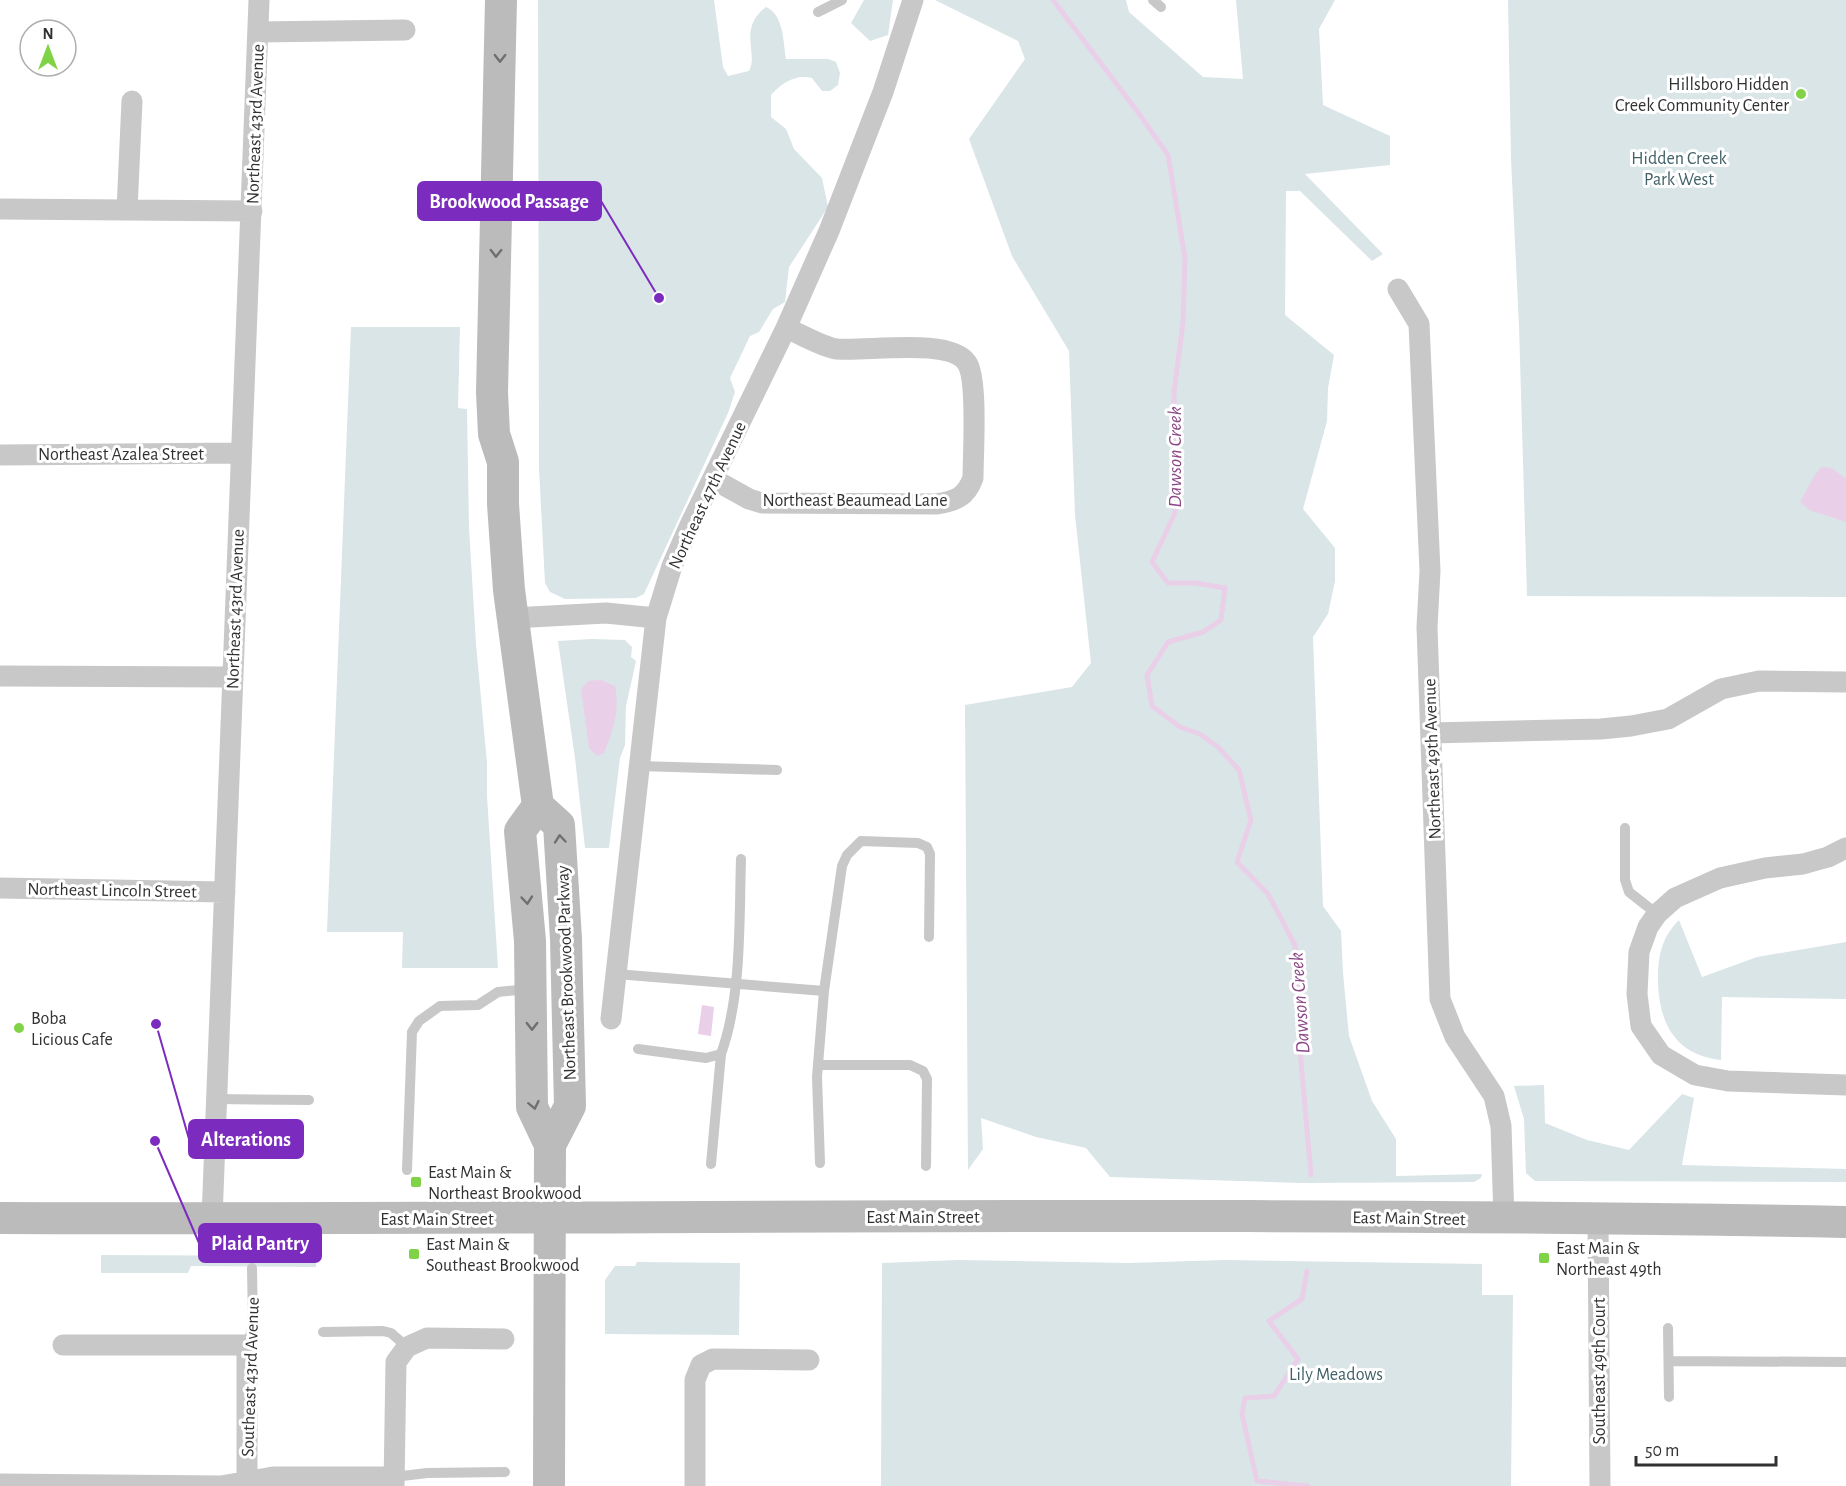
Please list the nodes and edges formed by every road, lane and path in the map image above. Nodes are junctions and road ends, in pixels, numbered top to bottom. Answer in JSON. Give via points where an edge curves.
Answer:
{"nodes":[{"id":1,"x":259,"y":0,"type":"edge"},
{"id":2,"x":501,"y":0,"type":"edge"},
{"id":3,"x":522,"y":0,"type":"edge"},
{"id":4,"x":842,"y":0,"type":"edge"},
{"id":5,"x":913,"y":0,"type":"edge"},
{"id":6,"x":818,"y":12,"type":"dead end"},
{"id":7,"x":405,"y":30,"type":"dead end"},
{"id":8,"x":258,"y":32,"type":"junction"},
{"id":9,"x":132,"y":100,"type":"dead end"},
{"id":10,"x":0,"y":209,"type":"edge"},
{"id":11,"x":127,"y":210,"type":"junction"},
{"id":12,"x":252,"y":211,"type":"junction"},
{"id":13,"x":1398,"y":290,"type":"dead end"},
{"id":14,"x":786,"y":328,"type":"junction"},
{"id":15,"x":241,"y":453,"type":"junction"},
{"id":16,"x":0,"y":455,"type":"edge"},
{"id":17,"x":503,"y":462,"type":"junction"},
{"id":18,"x":713,"y":479,"type":"junction"},
{"id":19,"x":512,"y":618,"type":"junction"},
{"id":20,"x":656,"y":618,"type":"junction"},
{"id":21,"x":0,"y":676,"type":"edge"},
{"id":22,"x":232,"y":677,"type":"junction"},
{"id":23,"x":1846,"y":682,"type":"edge"},
{"id":24,"x":1431,"y":733,"type":"junction"},
{"id":25,"x":639,"y":766,"type":"junction"},
{"id":26,"x":777,"y":770,"type":"dead end"},
{"id":27,"x":538,"y":806,"type":"junction"},
{"id":28,"x":1625,"y":828,"type":"dead end"},
{"id":29,"x":1846,"y":848,"type":"edge"},
{"id":30,"x":741,"y":859,"type":"dead end"},
{"id":31,"x":0,"y":888,"type":"edge"},
{"id":32,"x":225,"y":892,"type":"junction"},
{"id":33,"x":1657,"y":914,"type":"junction"},
{"id":34,"x":930,"y":937,"type":"dead end"},
{"id":35,"x":616,"y":974,"type":"junction"},
{"id":36,"x":736,"y":984,"type":"junction"},
{"id":37,"x":532,"y":988,"type":"junction"},
{"id":38,"x":824,"y":991,"type":"junction"},
{"id":39,"x":611,"y":1019,"type":"dead end"},
{"id":40,"x":638,"y":1050,"type":"dead end"},
{"id":41,"x":720,"y":1053,"type":"junction"},
{"id":42,"x":818,"y":1065,"type":"junction"},
{"id":43,"x":1846,"y":1085,"type":"edge"},
{"id":44,"x":216,"y":1099,"type":"junction"},
{"id":45,"x":309,"y":1100,"type":"dead end"},
{"id":46,"x":550,"y":1145,"type":"junction"},
{"id":47,"x":820,"y":1163,"type":"dead end"},
{"id":48,"x":711,"y":1164,"type":"dead end"},
{"id":49,"x":926,"y":1166,"type":"dead end"},
{"id":50,"x":406,"y":1170,"type":"dead end"},
{"id":51,"x":0,"y":1218,"type":"edge"},
{"id":52,"x":550,"y":1218,"type":"junction"},
{"id":53,"x":212,"y":1219,"type":"junction"},
{"id":54,"x":1504,"y":1219,"type":"junction"},
{"id":55,"x":1598,"y":1219,"type":"junction"},
{"id":56,"x":1846,"y":1222,"type":"edge"},
{"id":57,"x":252,"y":1268,"type":"dead end"},
{"id":58,"x":1668,"y":1328,"type":"dead end"},
{"id":59,"x":323,"y":1332,"type":"dead end"},
{"id":60,"x":504,"y":1339,"type":"dead end"},
{"id":61,"x":63,"y":1345,"type":"dead end"},
{"id":62,"x":247,"y":1345,"type":"junction"},
{"id":63,"x":407,"y":1347,"type":"junction"},
{"id":64,"x":809,"y":1360,"type":"dead end"},
{"id":65,"x":1669,"y":1361,"type":"junction"},
{"id":66,"x":1846,"y":1362,"type":"edge"},
{"id":67,"x":1669,"y":1397,"type":"dead end"},
{"id":68,"x":505,"y":1472,"type":"dead end"},
{"id":69,"x":394,"y":1482,"type":"edge"},
{"id":70,"x":247,"y":1483,"type":"edge"},
{"id":71,"x":0,"y":1484,"type":"edge"},
{"id":72,"x":549,"y":1486,"type":"edge"},
{"id":73,"x":694,"y":1486,"type":"edge"},
{"id":74,"x":1600,"y":1486,"type":"edge"}],
"edges":[{"from":1,"to":8,"type":"street","name":"Northeast 43rd Avenue"},
{"from":2,"to":17,"type":"main road","one_way":true,"via":[[492,392],[494,434]]},
{"from":3,"to":17,"type":"main road","via":[[513,432]]},
{"from":4,"to":6,"type":"lane"},
{"from":5,"to":14,"type":"street","name":"Northeast 47th Avenue","via":[[856,165]]},
{"from":7,"to":8,"type":"street"},
{"from":8,"to":12,"type":"street","name":"Northeast 43rd Avenue"},
{"from":9,"to":11,"type":"street"},
{"from":10,"to":11,"type":"street"},
{"from":11,"to":12,"type":"street"},
{"from":12,"to":15,"type":"street","name":"Northeast 43rd Avenue"},
{"from":13,"to":24,"type":"street","name":"Northeast 49th Avenue","via":[[1419,324],[1430,571],[1426,627]]},
{"from":14,"to":18,"type":"street","name":"Northeast 47th Avenue"},
{"from":14,"to":18,"type":"street","name":"Northeast Beaumead Lane","via":[[836,349],[940,349],[967,363],[972,380],[973,478],[968,490],[960,498],[936,504],[762,503]]},
{"from":15,"to":16,"type":"street","name":"Northeast Azalea Street"},
{"from":15,"to":22,"type":"street","name":"Northeast 43rd Avenue"},
{"from":17,"to":19,"type":"main road"},
{"from":18,"to":20,"type":"street","name":"Northeast 47th Avenue","via":[[672,566]]},
{"from":19,"to":20,"type":"street","via":[[606,613]]},
{"from":19,"to":27,"type":"main road"},
{"from":20,"to":25,"type":"street","name":"Northeast 47th Avenue"},
{"from":21,"to":22,"type":"street"},
{"from":22,"to":32,"type":"street","name":"Northeast 43rd Avenue"},
{"from":23,"to":24,"type":"street","via":[[1759,681],[1721,688],[1668,718],[1631,726]]},
{"from":24,"to":54,"type":"street","name":"Northeast 49th Avenue","via":[[1440,999],[1455,1037],[1494,1096],[1501,1126]]},
{"from":25,"to":26,"type":"lane"},
{"from":25,"to":35,"type":"street","name":"Northeast 47th Avenue"},
{"from":27,"to":37,"type":"main road","name":"Northeast Brookwood Parkway","one_way":true,"via":[[520,831]]},
{"from":46,"to":27,"type":"main road","name":"Northeast Brookwood Parkway","one_way":true,"via":[[570,1106],[566,939],[559,825]]},
{"from":28,"to":33,"type":"lane","via":[[1625,880],[1629,892]]},
{"from":29,"to":33,"type":"street","via":[[1812,862],[1720,878],[1675,898]]},
{"from":30,"to":36,"type":"lane"},
{"from":31,"to":32,"type":"street","name":"Northeast Lincoln Street"},
{"from":32,"to":44,"type":"street","name":"Northeast 43rd Avenue"},
{"from":33,"to":43,"type":"street","via":[[1639,952],[1637,993],[1641,1026],[1661,1055],[1695,1075],[1728,1081]]},
{"from":34,"to":38,"type":"lane","via":[[927,847],[918,843],[861,841],[842,866]]},
{"from":35,"to":36,"type":"lane"},
{"from":35,"to":39,"type":"street","name":"Northeast 47th Avenue"},
{"from":36,"to":38,"type":"lane"},
{"from":36,"to":41,"type":"lane"},
{"from":37,"to":46,"type":"main road","name":"Northeast Brookwood Parkway","one_way":true,"via":[[532,1107]]},
{"from":37,"to":50,"type":"lane","via":[[498,992],[478,1005],[440,1006],[414,1027]]},
{"from":38,"to":42,"type":"lane"},
{"from":40,"to":41,"type":"lane","via":[[706,1058]]},
{"from":41,"to":48,"type":"lane"},
{"from":42,"to":47,"type":"lane"},
{"from":42,"to":49,"type":"lane","via":[[910,1065],[922,1071],[927,1079]]},
{"from":44,"to":45,"type":"lane"},
{"from":44,"to":53,"type":"street","name":"Northeast 43rd Avenue"},
{"from":46,"to":52,"type":"main road","name":"Northeast Brookwood Parkway"},
{"from":51,"to":53,"type":"main road","name":"East Main Street"},
{"from":52,"to":53,"type":"main road","name":"East Main Street"},
{"from":52,"to":54,"type":"main road","name":"East Main Street"},
{"from":52,"to":72,"type":"main road","name":"Northeast Brookwood Parkway"},
{"from":54,"to":55,"type":"main road","name":"East Main Street"},
{"from":55,"to":56,"type":"main road","name":"East Main Street"},
{"from":55,"to":74,"type":"street","name":"Southeast 49th Court"},
{"from":57,"to":62,"type":"lane","name":"Southeast 43rd Avenue","via":[[253,1326]]},
{"from":58,"to":65,"type":"lane"},
{"from":59,"to":63,"type":"lane","via":[[383,1331]]},
{"from":60,"to":63,"type":"street","via":[[427,1338]]},
{"from":61,"to":62,"type":"street"},
{"from":62,"to":70,"type":"street","name":"Southeast 43rd Avenue"},
{"from":63,"to":69,"type":"street","via":[[396,1362]]},
{"from":64,"to":73,"type":"street","via":[[713,1359],[701,1365],[695,1380]]},
{"from":65,"to":66,"type":"lane"},
{"from":65,"to":67,"type":"lane"},
{"from":68,"to":69,"type":"lane","via":[[427,1473]]},
{"from":69,"to":70,"type":"street","via":[[273,1477]]},
{"from":70,"to":71,"type":"street"}]}
